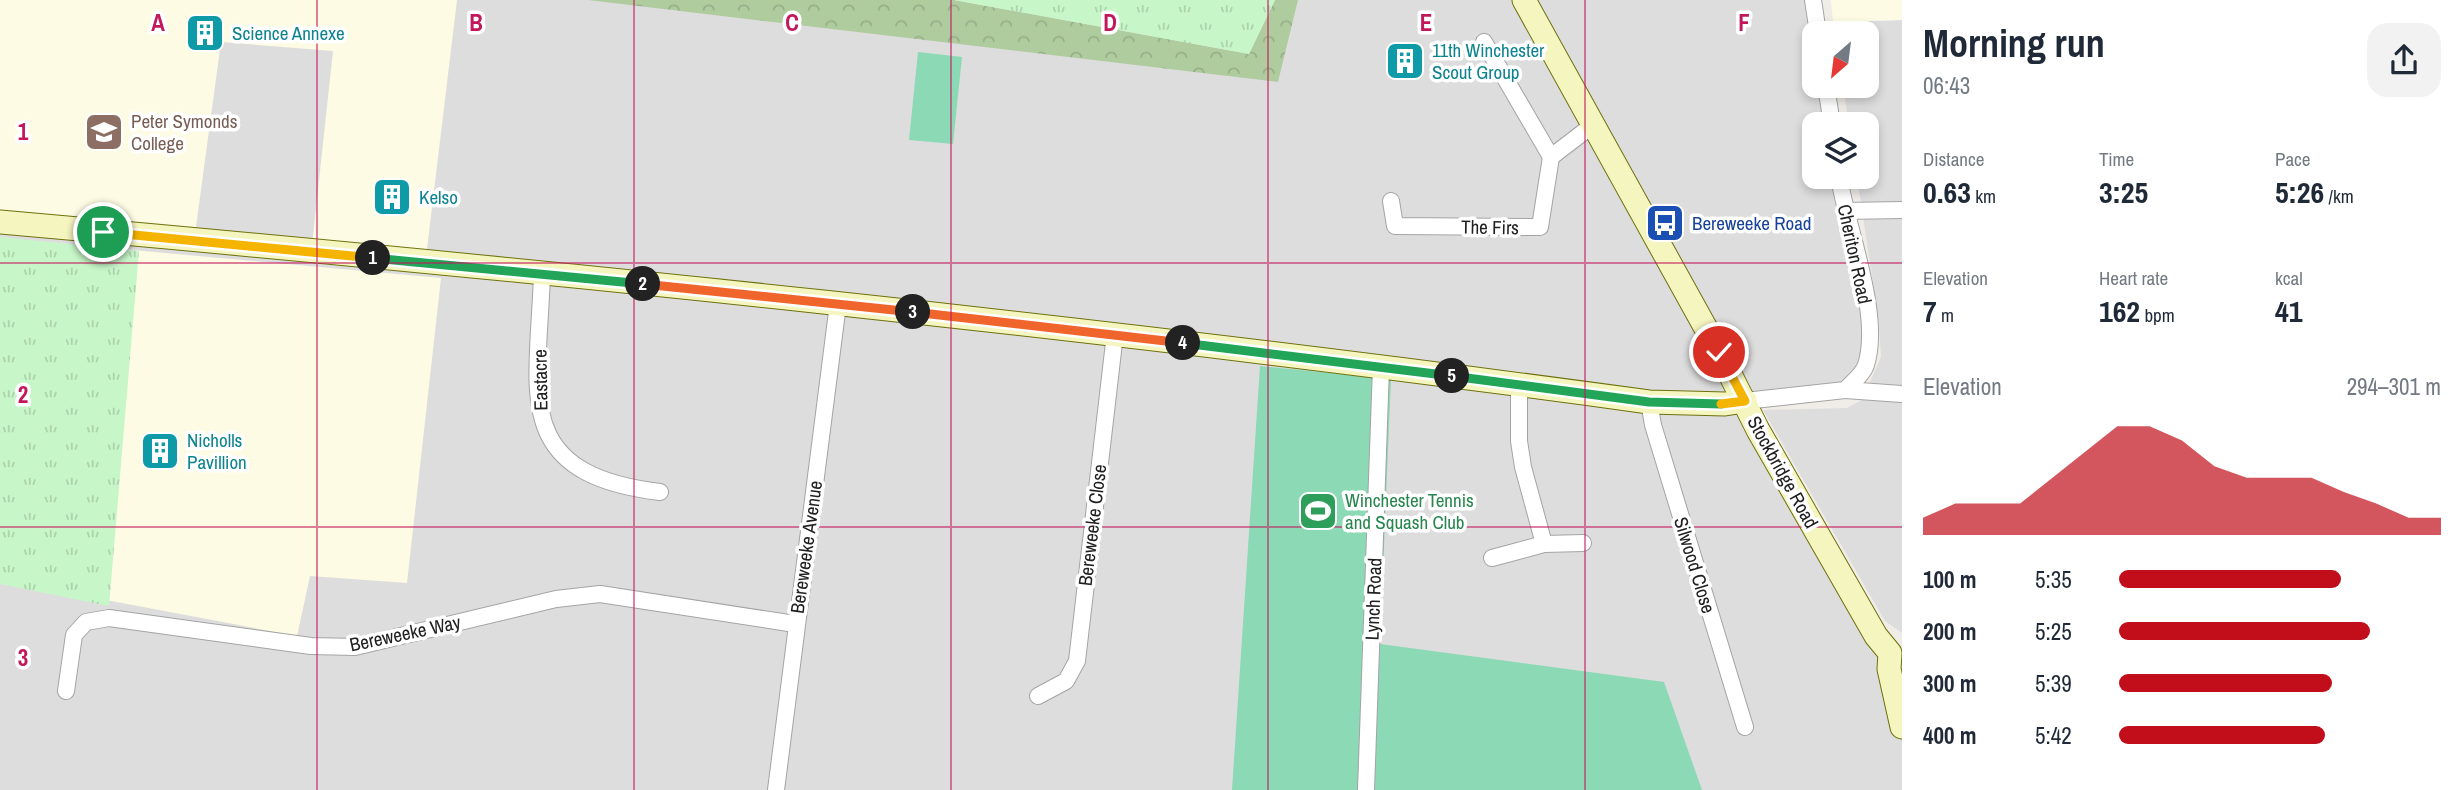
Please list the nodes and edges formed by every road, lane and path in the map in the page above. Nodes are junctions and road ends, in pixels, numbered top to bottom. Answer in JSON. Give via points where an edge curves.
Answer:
{"nodes":[{"id":1,"x":1524,"y":0,"type":"edge"},
{"id":2,"x":1813,"y":0,"type":"edge"},
{"id":3,"x":1816,"y":21,"type":"edge"},
{"id":4,"x":1484,"y":42,"type":"dead end"},
{"id":5,"x":1594,"y":124,"type":"junction"},
{"id":6,"x":1550,"y":157,"type":"junction"},
{"id":7,"x":1841,"y":189,"type":"edge"},
{"id":8,"x":1391,"y":201,"type":"dead end"},
{"id":9,"x":1902,"y":210,"type":"edge"},
{"id":10,"x":1844,"y":211,"type":"junction"},
{"id":11,"x":0,"y":222,"type":"edge"},
{"id":12,"x":542,"y":275,"type":"junction"},
{"id":13,"x":838,"y":304,"type":"junction"},
{"id":14,"x":1115,"y":334,"type":"junction"},
{"id":15,"x":1381,"y":367,"type":"junction"},
{"id":16,"x":1519,"y":384,"type":"junction"},
{"id":17,"x":1845,"y":390,"type":"junction"},
{"id":18,"x":1902,"y":394,"type":"edge"},
{"id":19,"x":1745,"y":401,"type":"junction"},
{"id":20,"x":1649,"y":402,"type":"junction"},
{"id":21,"x":660,"y":492,"type":"dead end"},
{"id":22,"x":1583,"y":543,"type":"dead end"},
{"id":23,"x":1544,"y":544,"type":"junction"},
{"id":24,"x":1492,"y":558,"type":"dead end"},
{"id":25,"x":795,"y":624,"type":"junction"},
{"id":26,"x":1896,"y":653,"type":"edge"},
{"id":27,"x":66,"y":691,"type":"dead end"},
{"id":28,"x":1038,"y":696,"type":"dead end"},
{"id":29,"x":1745,"y":727,"type":"dead end"},
{"id":30,"x":1902,"y":727,"type":"edge"},
{"id":31,"x":776,"y":790,"type":"edge"},
{"id":32,"x":1366,"y":790,"type":"edge"}],
"edges":[{"from":1,"to":5,"type":"main road","name":"Stockbridge Road"},
{"from":2,"to":3,"type":"street"},
{"from":4,"to":6,"type":"street"},
{"from":5,"to":6,"type":"street"},
{"from":5,"to":19,"type":"main road","name":"Stockbridge Road"},
{"from":6,"to":8,"type":"street","name":"The Firs","via":[[1540,227],[1395,226]]},
{"from":7,"to":10,"type":"street","name":"Cheriton Road"},
{"from":9,"to":10,"type":"street"},
{"from":10,"to":17,"type":"street","name":"Cheriton Road","via":[[1866,292],[1870,344],[1865,368]]},
{"from":11,"to":12,"type":"main road"},
{"from":12,"to":13,"type":"main road"},
{"from":12,"to":21,"type":"street","name":"Eastacre","via":[[539,416],[550,440],[585,474],[625,488]]},
{"from":13,"to":14,"type":"main road"},
{"from":13,"to":25,"type":"street","name":"Bereweeke Avenue"},
{"from":14,"to":15,"type":"main road"},
{"from":14,"to":28,"type":"street","name":"Bereweeke Close","via":[[1077,661],[1066,681]]},
{"from":15,"to":16,"type":"main road"},
{"from":15,"to":32,"type":"street","name":"Lynch Road"},
{"from":16,"to":20,"type":"main road"},
{"from":16,"to":23,"type":"street","via":[[1522,467]]},
{"from":17,"to":18,"type":"street"},
{"from":17,"to":19,"type":"street"},
{"from":19,"to":20,"type":"main road"},
{"from":19,"to":26,"type":"main road","name":"Stockbridge Road","via":[[1876,636]]},
{"from":20,"to":29,"type":"street","name":"Silwood Close"},
{"from":22,"to":23,"type":"street"},
{"from":23,"to":24,"type":"street"},
{"from":25,"to":27,"type":"street","name":"Bereweeke Way","via":[[600,594],[556,599],[355,647],[311,646],[109,618],[86,622],[74,635]]},
{"from":25,"to":31,"type":"street","name":"Bereweeke Avenue"},
{"from":26,"to":30,"type":"main road","name":"Stockbridge Road","via":[[1889,669]]}]}
